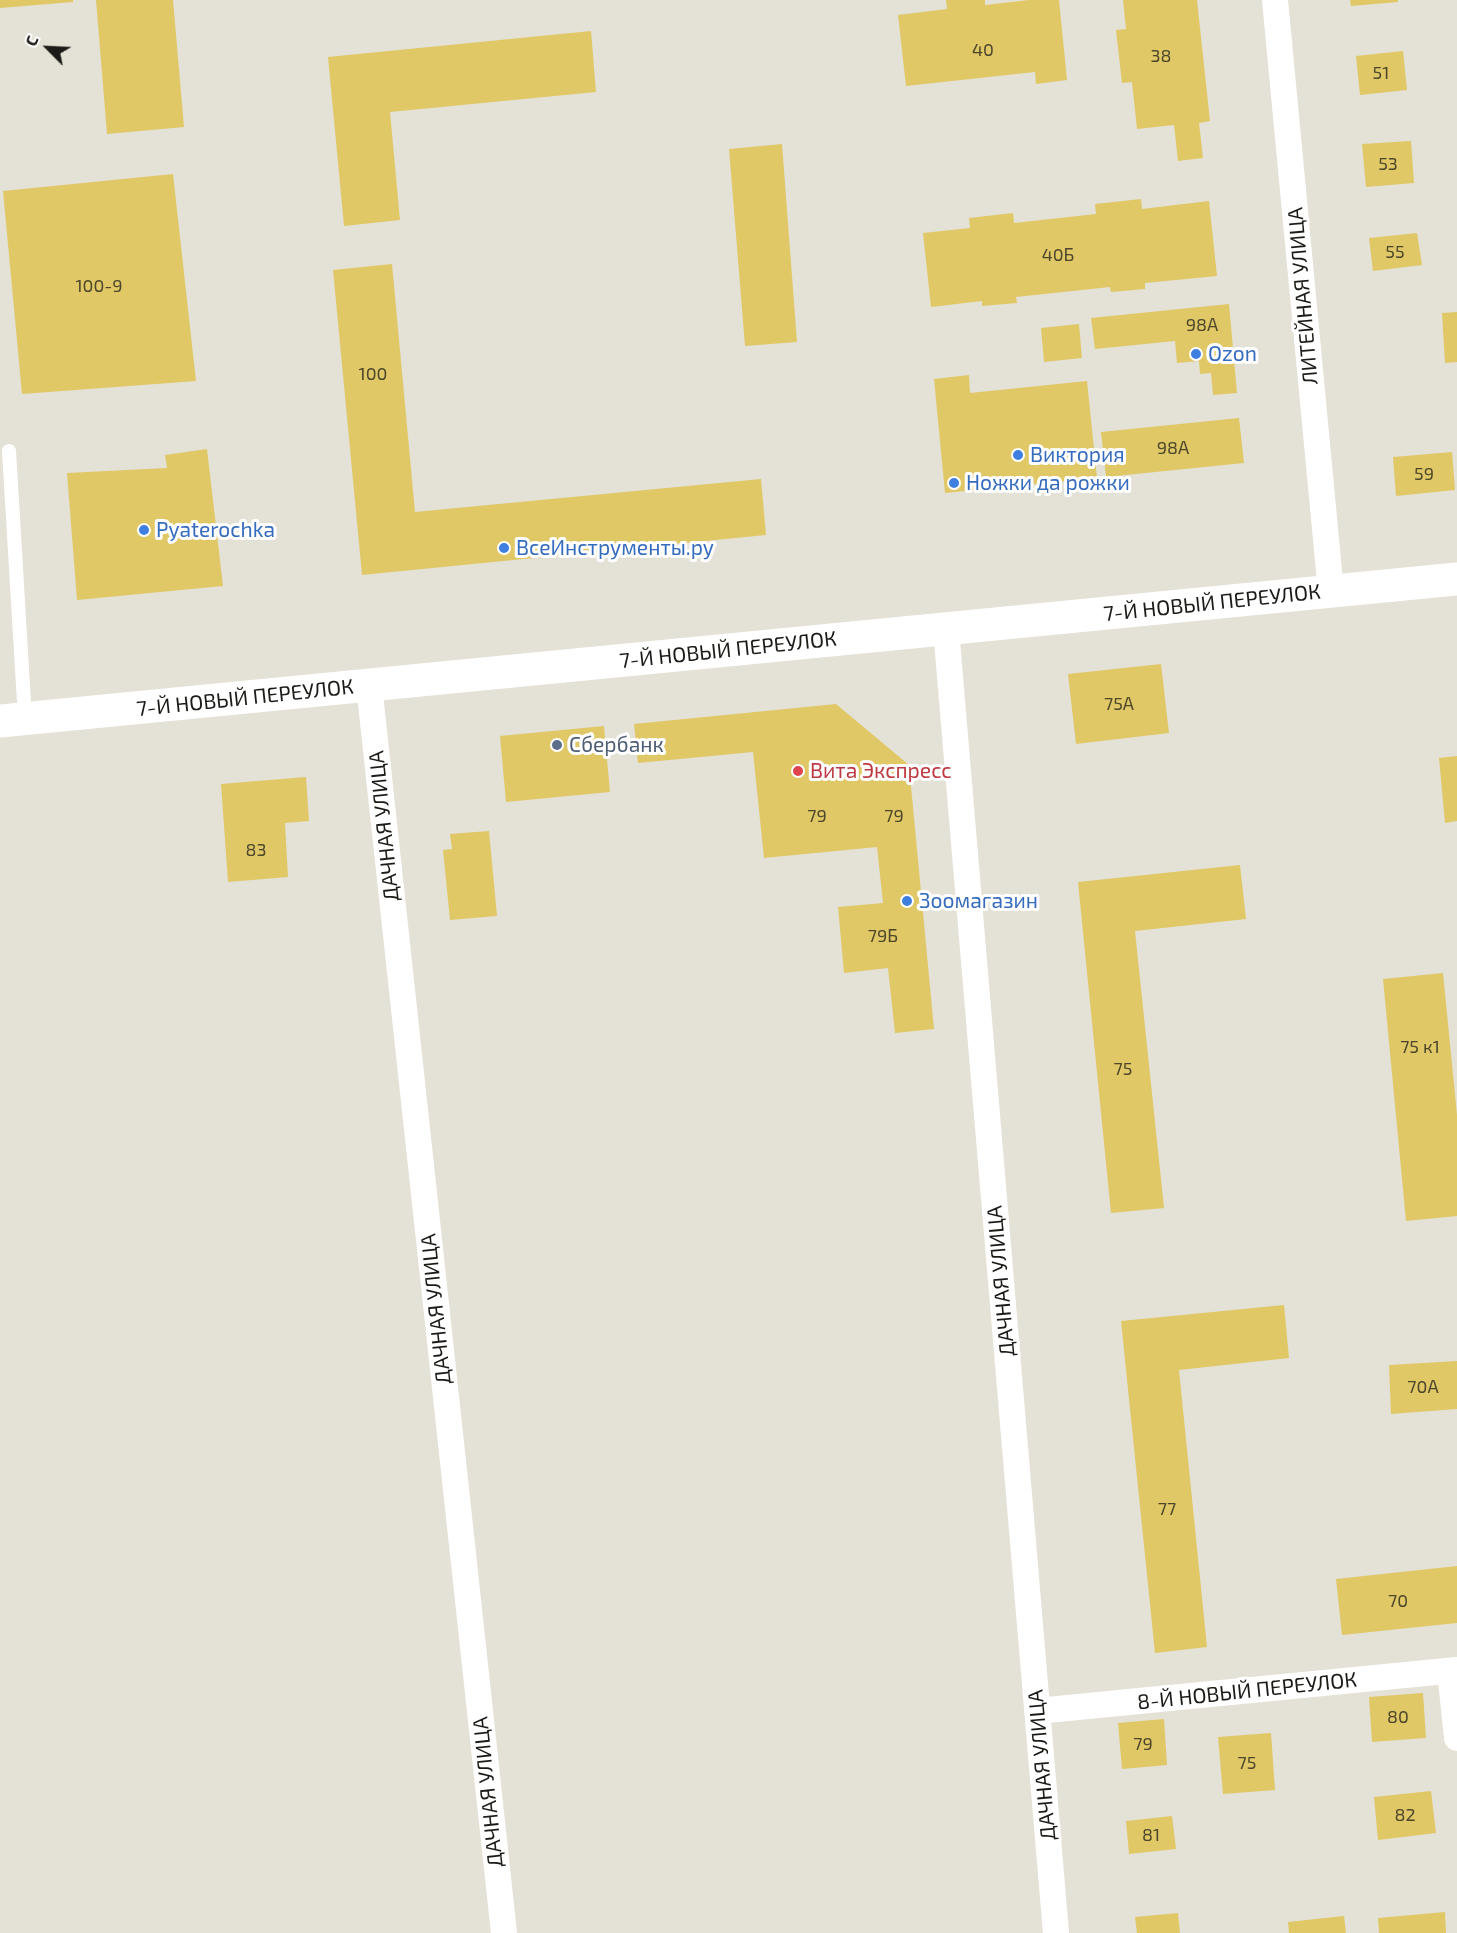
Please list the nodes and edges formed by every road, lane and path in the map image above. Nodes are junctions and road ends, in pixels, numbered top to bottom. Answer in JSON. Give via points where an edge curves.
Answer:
{"nodes":[{"id":1,"x":1275,"y":0,"type":"edge"},
{"id":2,"x":9,"y":451,"type":"dead end"},
{"id":3,"x":1457,"y":579,"type":"edge"},
{"id":4,"x":1331,"y":592,"type":"junction"},
{"id":5,"x":946,"y":629,"type":"junction"},
{"id":6,"x":369,"y":686,"type":"junction"},
{"id":7,"x":12,"y":720,"type":"edge"},
{"id":8,"x":1454,"y":1671,"type":"edge"},
{"id":9,"x":1037,"y":1712,"type":"junction"},
{"id":10,"x":1457,"y":1738,"type":"edge"},
{"id":11,"x":504,"y":1933,"type":"edge"},
{"id":12,"x":1056,"y":1933,"type":"edge"}],
"edges":[{"from":1,"to":4,"type":"street","name":"ЛИТЕЙНАЯ УЛИЦА"},
{"from":2,"to":7,"type":"lane"},
{"from":3,"to":4,"type":"street","name":"7-Й НОВЫЙ ПЕРЕУЛОК"},
{"from":4,"to":5,"type":"street","name":"7-Й НОВЫЙ ПЕРЕУЛОК"},
{"from":5,"to":6,"type":"street","name":"7-Й НОВЫЙ ПЕРЕУЛОК"},
{"from":5,"to":9,"type":"street","name":"ДАЧНАЯ УЛИЦА"},
{"from":6,"to":7,"type":"street","name":"7-Й НОВЫЙ ПЕРЕУЛОК"},
{"from":6,"to":11,"type":"street","name":"ДАЧНАЯ УЛИЦА"},
{"from":8,"to":9,"type":"street","name":"8-Й НОВЫЙ ПЕРЕУЛОК"},
{"from":8,"to":10,"type":"street"},
{"from":9,"to":12,"type":"street","name":"ДАЧНАЯ УЛИЦА"}]}
